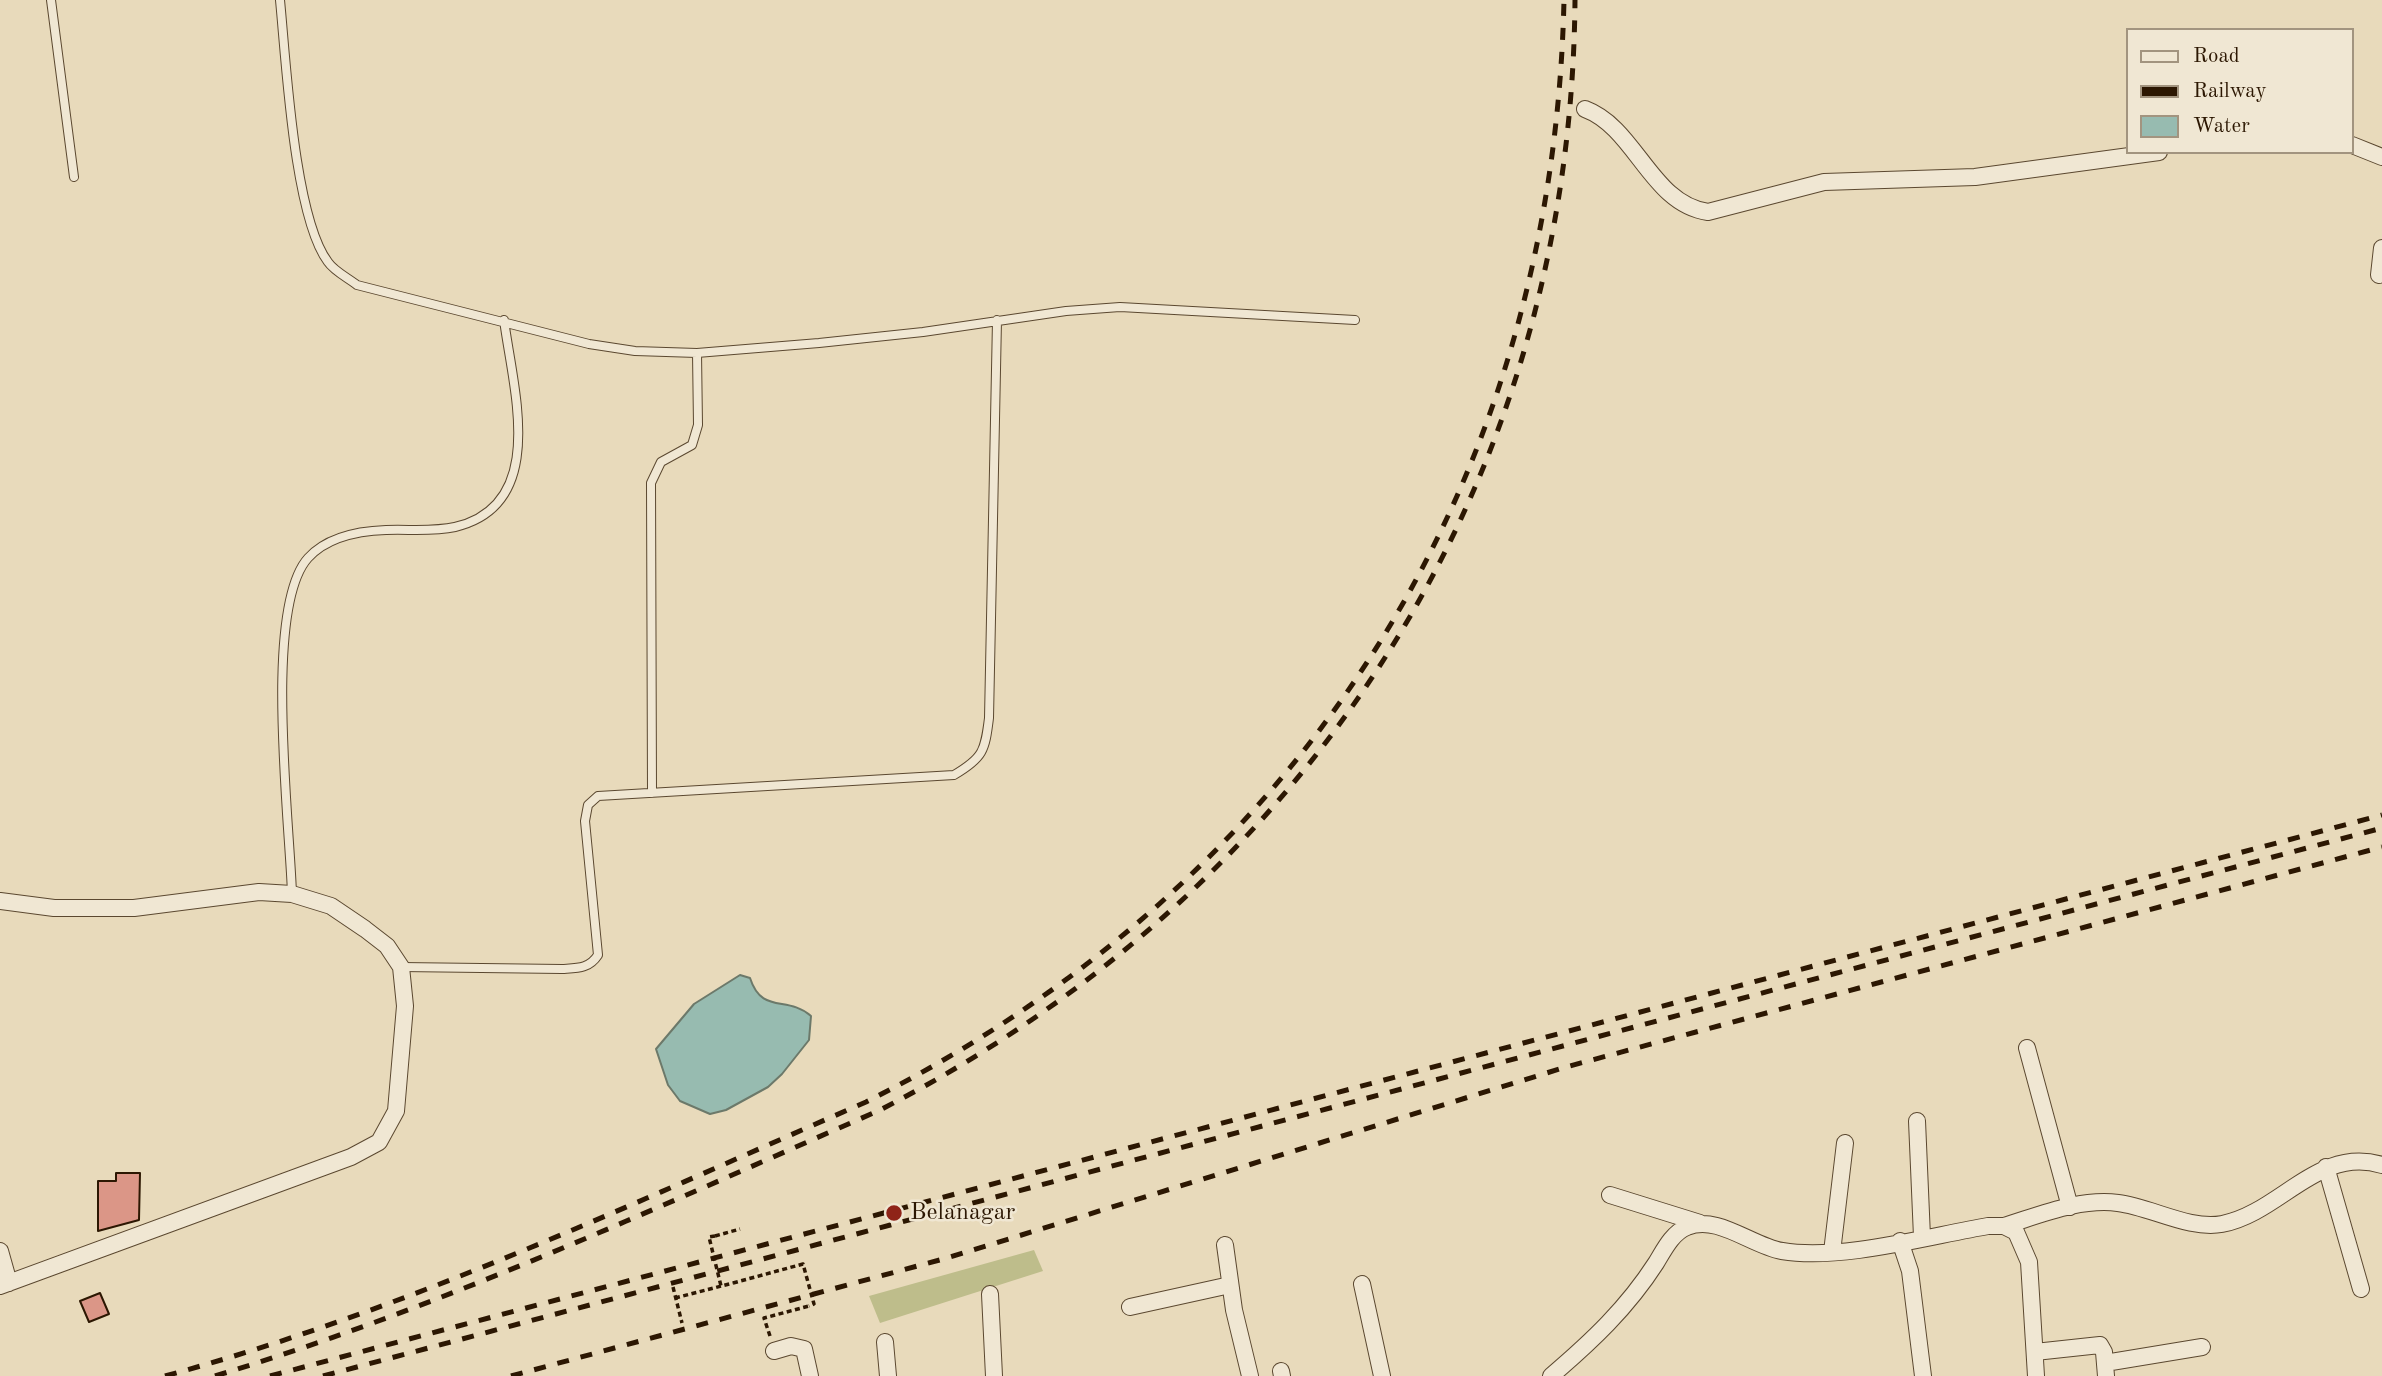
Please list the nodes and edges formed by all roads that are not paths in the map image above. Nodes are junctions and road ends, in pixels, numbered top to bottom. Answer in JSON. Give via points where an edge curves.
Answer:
{"nodes":[{"id":1,"x":51,"y":0,"type":"edge"},
{"id":2,"x":281,"y":0,"type":"edge"},
{"id":3,"x":1585,"y":109,"type":"dead end"},
{"id":4,"x":2354,"y":146,"type":"edge"},
{"id":5,"x":2144,"y":154,"type":"edge"},
{"id":6,"x":2382,"y":157,"type":"edge"},
{"id":7,"x":74,"y":177,"type":"dead end"},
{"id":8,"x":2382,"y":248,"type":"edge"},
{"id":9,"x":2379,"y":275,"type":"dead end"},
{"id":10,"x":504,"y":320,"type":"junction"},
{"id":11,"x":997,"y":320,"type":"junction"},
{"id":12,"x":1355,"y":320,"type":"dead end"},
{"id":13,"x":697,"y":353,"type":"junction"},
{"id":14,"x":652,"y":793,"type":"junction"},
{"id":15,"x":292,"y":894,"type":"junction"},
{"id":16,"x":0,"y":901,"type":"edge"},
{"id":17,"x":401,"y":967,"type":"junction"},
{"id":18,"x":2027,"y":1048,"type":"dead end"},
{"id":19,"x":1917,"y":1121,"type":"dead end"},
{"id":20,"x":1845,"y":1143,"type":"dead end"},
{"id":21,"x":2382,"y":1164,"type":"edge"},
{"id":22,"x":2328,"y":1174,"type":"junction"},
{"id":23,"x":1610,"y":1195,"type":"dead end"},
{"id":24,"x":2070,"y":1206,"type":"junction"},
{"id":25,"x":1700,"y":1223,"type":"junction"},
{"id":26,"x":2010,"y":1229,"type":"junction"},
{"id":27,"x":1922,"y":1237,"type":"junction"},
{"id":28,"x":1225,"y":1245,"type":"dead end"},
{"id":29,"x":1902,"y":1247,"type":"junction"},
{"id":30,"x":0,"y":1251,"type":"edge"},
{"id":31,"x":1832,"y":1252,"type":"junction"},
{"id":32,"x":4,"y":1284,"type":"edge"},
{"id":33,"x":1362,"y":1284,"type":"dead end"},
{"id":34,"x":1230,"y":1285,"type":"junction"},
{"id":35,"x":2361,"y":1289,"type":"dead end"},
{"id":36,"x":990,"y":1294,"type":"dead end"},
{"id":37,"x":1130,"y":1307,"type":"dead end"},
{"id":38,"x":886,"y":1342,"type":"dead end"},
{"id":39,"x":2202,"y":1346,"type":"dead end"},
{"id":40,"x":774,"y":1351,"type":"road end"},
{"id":41,"x":2035,"y":1352,"type":"junction"},
{"id":42,"x":2105,"y":1369,"type":"edge"},
{"id":43,"x":810,"y":1376,"type":"edge"},
{"id":44,"x":888,"y":1376,"type":"edge"},
{"id":45,"x":993,"y":1376,"type":"edge"},
{"id":46,"x":1250,"y":1376,"type":"edge"},
{"id":47,"x":1382,"y":1376,"type":"edge"},
{"id":48,"x":1552,"y":1376,"type":"edge"},
{"id":49,"x":1923,"y":1376,"type":"edge"},
{"id":50,"x":2036,"y":1376,"type":"edge"}],
"edges":[{"from":1,"to":7,"type":"lane"},
{"from":2,"to":10,"type":"lane","via":[[302,182],[314,233],[328,262],[357,285]]},
{"from":3,"to":5,"type":"street","via":[[1611,127],[1678,200],[1708,212],[1824,182],[1975,177]]},
{"from":4,"to":6,"type":"street"},
{"from":8,"to":9,"type":"street"},
{"from":10,"to":13,"type":"lane","via":[[589,344]]},
{"from":10,"to":15,"type":"lane","via":[[517,426],[517,465],[506,496],[485,516],[454,527],[373,530],[337,537],[307,559],[290,595],[283,660]]},
{"from":11,"to":12,"type":"lane","via":[[1120,307]]},
{"from":11,"to":13,"type":"lane","via":[[923,332]]},
{"from":11,"to":14,"type":"lane","via":[[985,750],[954,775]]},
{"from":13,"to":14,"type":"lane","via":[[698,425],[692,445],[661,462],[651,483]]},
{"from":14,"to":17,"type":"lane","via":[[598,796],[588,805],[585,821],[598,955],[593,963],[562,969]]},
{"from":15,"to":16,"type":"street","via":[[259,892],[134,908],[54,908]]},
{"from":15,"to":17,"type":"street","via":[[331,906],[387,946]]},
{"from":17,"to":32,"type":"street","via":[[405,1006],[396,1111],[379,1142],[351,1157]]},
{"from":18,"to":24,"type":"street"},
{"from":19,"to":27,"type":"street"},
{"from":20,"to":31,"type":"street"},
{"from":21,"to":22,"type":"street","via":[[2357,1161]]},
{"from":22,"to":24,"type":"street","via":[[2258,1211],[2220,1225],[2116,1202]]},
{"from":22,"to":35,"type":"street"},
{"from":23,"to":25,"type":"street"},
{"from":24,"to":26,"type":"street"},
{"from":25,"to":31,"type":"street","via":[[1783,1251]]},
{"from":25,"to":48,"type":"street","via":[[1684,1227],[1671,1238],[1634,1297]]},
{"from":26,"to":27,"type":"street","via":[[1988,1226]]},
{"from":26,"to":41,"type":"street","via":[[2029,1262]]},
{"from":27,"to":29,"type":"street"},
{"from":28,"to":34,"type":"street"},
{"from":29,"to":31,"type":"street"},
{"from":29,"to":49,"type":"street","via":[[1910,1271]]},
{"from":30,"to":32,"type":"street"},
{"from":33,"to":47,"type":"street"},
{"from":34,"to":37,"type":"street"},
{"from":34,"to":46,"type":"street"},
{"from":36,"to":45,"type":"street"},
{"from":38,"to":44,"type":"street"},
{"from":39,"to":42,"type":"street"},
{"from":40,"to":43,"type":"street","via":[[791,1346],[804,1349]]},
{"from":41,"to":42,"type":"street","via":[[2100,1345]]},
{"from":41,"to":50,"type":"street"}]}
